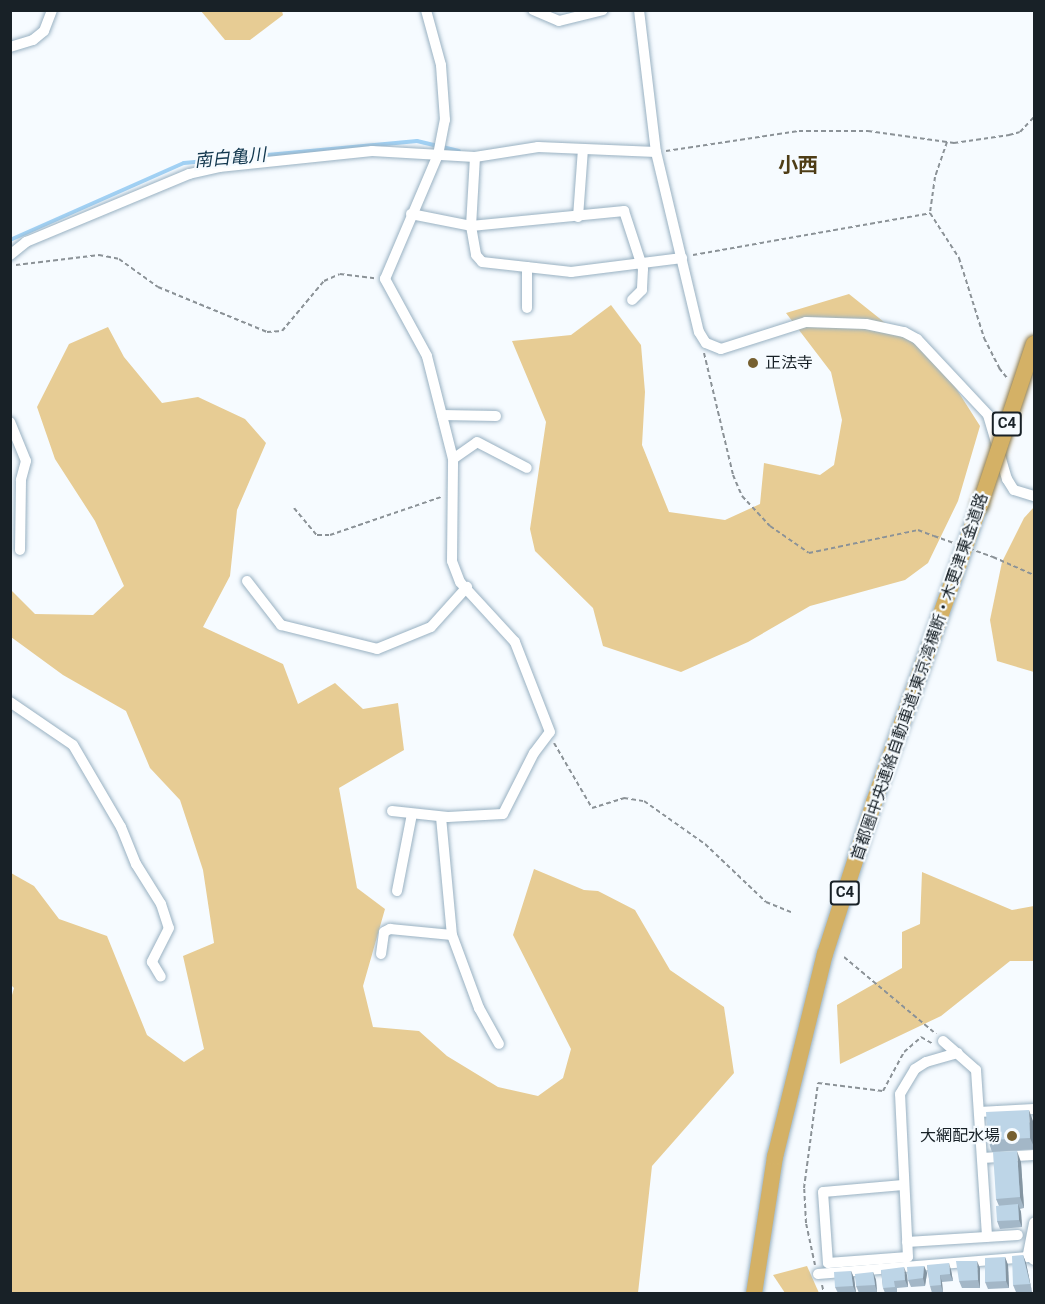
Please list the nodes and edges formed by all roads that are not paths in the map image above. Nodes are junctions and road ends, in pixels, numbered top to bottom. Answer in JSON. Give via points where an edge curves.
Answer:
{"nodes":[{"id":1,"x":52,"y":10,"type":"edge"},
{"id":2,"x":426,"y":10,"type":"edge"},
{"id":3,"x":533,"y":10,"type":"edge"},
{"id":4,"x":603,"y":10,"type":"edge"},
{"id":5,"x":639,"y":10,"type":"edge"},
{"id":6,"x":10,"y":47,"type":"edge"},
{"id":7,"x":583,"y":149,"type":"junction"},
{"id":8,"x":656,"y":152,"type":"junction"},
{"id":9,"x":438,"y":155,"type":"junction"},
{"id":10,"x":475,"y":157,"type":"junction"},
{"id":11,"x":411,"y":214,"type":"junction"},
{"id":12,"x":578,"y":217,"type":"junction"},
{"id":13,"x":471,"y":226,"type":"junction"},
{"id":14,"x":10,"y":255,"type":"edge"},
{"id":15,"x":682,"y":258,"type":"junction"},
{"id":16,"x":641,"y":263,"type":"junction"},
{"id":17,"x":527,"y":267,"type":"junction"},
{"id":18,"x":632,"y":300,"type":"dead end"},
{"id":19,"x":527,"y":308,"type":"dead end"},
{"id":20,"x":1035,"y":344,"type":"edge"},
{"id":21,"x":442,"y":414,"type":"junction"},
{"id":22,"x":496,"y":416,"type":"dead end"},
{"id":23,"x":10,"y":422,"type":"edge"},
{"id":24,"x":453,"y":459,"type":"junction"},
{"id":25,"x":527,"y":468,"type":"dead end"},
{"id":26,"x":1035,"y":496,"type":"edge"},
{"id":27,"x":20,"y":550,"type":"dead end"},
{"id":28,"x":247,"y":581,"type":"dead end"},
{"id":29,"x":467,"y":588,"type":"junction"},
{"id":30,"x":10,"y":702,"type":"edge"},
{"id":31,"x":392,"y":811,"type":"dead end"},
{"id":32,"x":412,"y":814,"type":"junction"},
{"id":33,"x":441,"y":817,"type":"junction"},
{"id":34,"x":397,"y":891,"type":"dead end"},
{"id":35,"x":452,"y":935,"type":"junction"},
{"id":36,"x":381,"y":954,"type":"dead end"},
{"id":37,"x":161,"y":977,"type":"dead end"},
{"id":38,"x":943,"y":1041,"type":"road end"},
{"id":39,"x":499,"y":1044,"type":"dead end"},
{"id":40,"x":958,"y":1053,"type":"junction"},
{"id":41,"x":1035,"y":1109,"type":"edge"},
{"id":42,"x":979,"y":1112,"type":"junction"},
{"id":43,"x":1035,"y":1155,"type":"edge"},
{"id":44,"x":982,"y":1158,"type":"junction"},
{"id":45,"x":903,"y":1185,"type":"junction"},
{"id":46,"x":1035,"y":1223,"type":"edge"},
{"id":47,"x":1018,"y":1235,"type":"dead end"},
{"id":48,"x":987,"y":1237,"type":"junction"},
{"id":49,"x":907,"y":1242,"type":"junction"},
{"id":50,"x":1033,"y":1259,"type":"edge"},
{"id":51,"x":818,"y":1274,"type":"road end"},
{"id":52,"x":754,"y":1293,"type":"edge"}],
"edges":[{"from":1,"to":6,"type":"street","via":[[44,31],[33,40]]},
{"from":2,"to":9,"type":"street","via":[[444,85],[445,120]]},
{"from":3,"to":4,"type":"street","via":[[559,21]]},
{"from":5,"to":8,"type":"street"},
{"from":7,"to":8,"type":"street"},
{"from":7,"to":10,"type":"street","via":[[538,147]]},
{"from":7,"to":12,"type":"street"},
{"from":8,"to":15,"type":"street"},
{"from":9,"to":10,"type":"street"},
{"from":9,"to":11,"type":"street"},
{"from":9,"to":14,"type":"street","via":[[372,151],[219,167],[189,174],[48,233]]},
{"from":10,"to":13,"type":"street"},
{"from":11,"to":13,"type":"street"},
{"from":11,"to":21,"type":"street","via":[[385,279],[428,356]]},
{"from":12,"to":13,"type":"street"},
{"from":12,"to":16,"type":"street","via":[[624,211]]},
{"from":13,"to":17,"type":"street","via":[[476,255],[482,262]]},
{"from":15,"to":16,"type":"street"},
{"from":15,"to":26,"type":"street","via":[[699,332],[706,343],[721,349],[806,322],[866,324],[904,332],[917,339],[988,415],[1007,479],[1014,490]]},
{"from":16,"to":17,"type":"street","via":[[571,272]]},
{"from":16,"to":18,"type":"street","via":[[642,290]]},
{"from":17,"to":19,"type":"street"},
{"from":20,"to":52,"type":"highway","name":"首都圏中央連絡自動車道;東京湾横断・木更津東金道路","number":"C4","bridge":true,"via":[[874,802],[825,954],[776,1157]]},
{"from":21,"to":22,"type":"street"},
{"from":21,"to":24,"type":"street"},
{"from":23,"to":27,"type":"street","via":[[26,461],[21,480]]},
{"from":24,"to":25,"type":"street","via":[[477,442]]},
{"from":24,"to":29,"type":"street","via":[[452,561],[460,582]]},
{"from":28,"to":29,"type":"street","via":[[281,625],[377,649],[431,627]]},
{"from":29,"to":33,"type":"street","via":[[515,642],[550,732],[534,753],[503,814]]},
{"from":30,"to":37,"type":"street","via":[[73,745],[121,827],[136,864],[161,904],[169,928],[152,962]]},
{"from":31,"to":32,"type":"street"},
{"from":32,"to":33,"type":"street"},
{"from":32,"to":34,"type":"street"},
{"from":33,"to":35,"type":"street","via":[[449,867]]},
{"from":35,"to":36,"type":"street","via":[[390,929],[384,932]]},
{"from":35,"to":39,"type":"street","via":[[479,1008]]},
{"from":38,"to":40,"type":"street"},
{"from":40,"to":42,"type":"street","via":[[976,1070]]},
{"from":40,"to":45,"type":"street","via":[[926,1062],[903,1087],[898,1107]]},
{"from":41,"to":42,"type":"street"},
{"from":42,"to":44,"type":"street"},
{"from":43,"to":44,"type":"street"},
{"from":44,"to":48,"type":"street"},
{"from":45,"to":49,"type":"street"},
{"from":45,"to":49,"type":"street","via":[[823,1192],[828,1263],[908,1257]]},
{"from":46,"to":50,"type":"street","via":[[1028,1254]]},
{"from":47,"to":48,"type":"street"},
{"from":48,"to":49,"type":"street"},
{"from":50,"to":51,"type":"street"}]}
